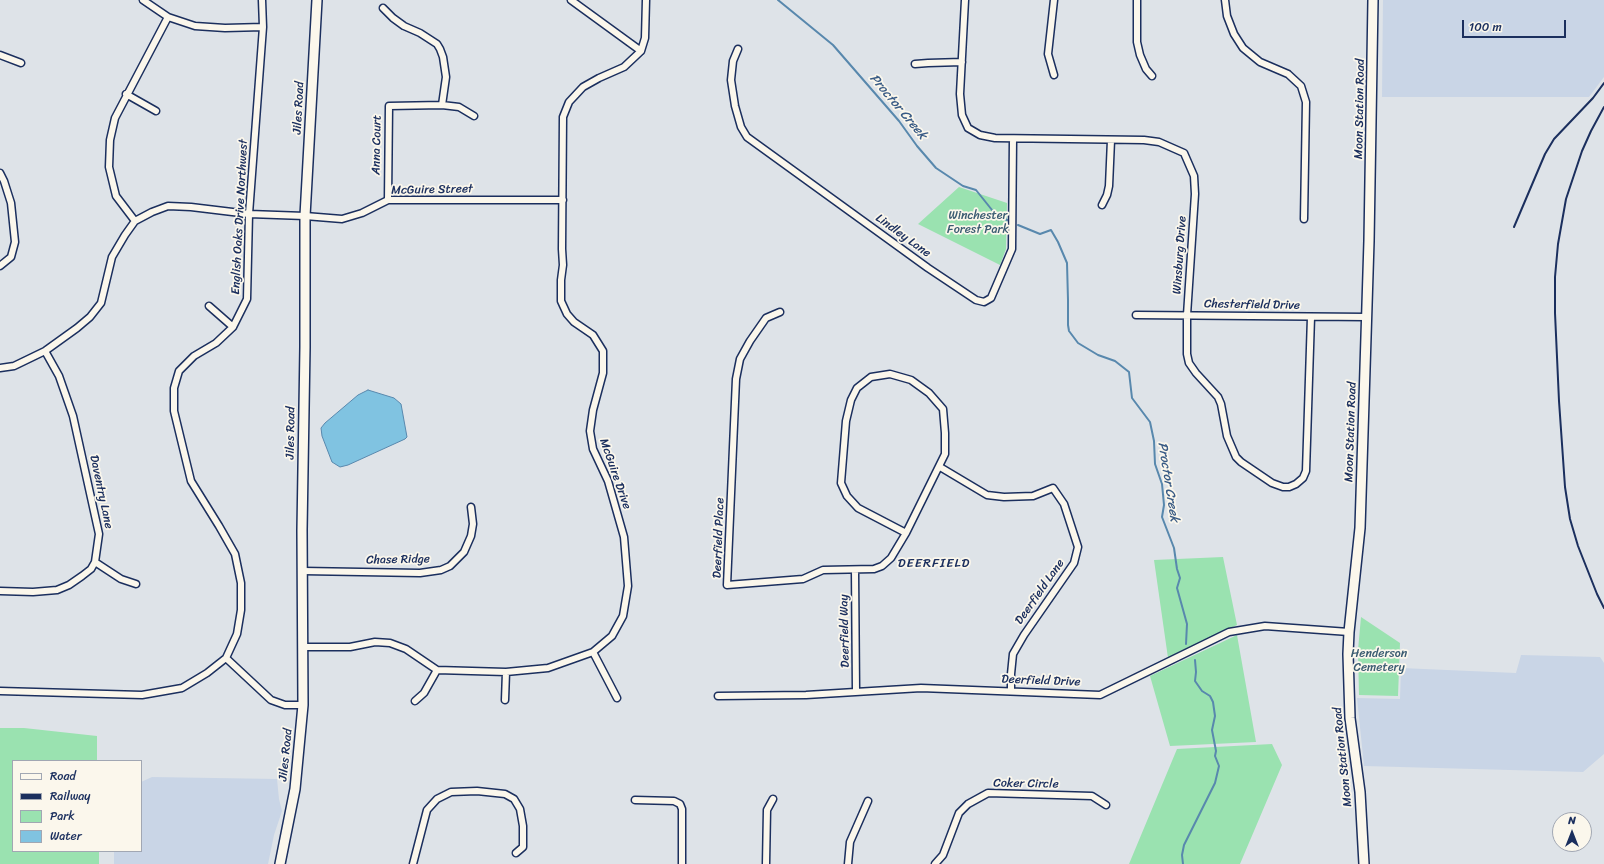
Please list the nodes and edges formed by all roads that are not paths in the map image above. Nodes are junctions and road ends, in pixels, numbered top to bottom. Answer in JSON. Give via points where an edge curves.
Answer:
{"nodes":[{"id":1,"x":143,"y":0,"type":"edge"},
{"id":2,"x":262,"y":0,"type":"edge"},
{"id":3,"x":317,"y":0,"type":"edge"},
{"id":4,"x":570,"y":0,"type":"edge"},
{"id":5,"x":646,"y":0,"type":"edge"},
{"id":6,"x":965,"y":0,"type":"edge"},
{"id":7,"x":1054,"y":0,"type":"edge"},
{"id":8,"x":1137,"y":0,"type":"edge"},
{"id":9,"x":1225,"y":0,"type":"edge"},
{"id":10,"x":1373,"y":0,"type":"edge"},
{"id":11,"x":383,"y":8,"type":"dead end"},
{"id":12,"x":168,"y":17,"type":"junction"},
{"id":13,"x":263,"y":27,"type":"junction"},
{"id":14,"x":738,"y":50,"type":"dead end"},
{"id":15,"x":641,"y":51,"type":"junction"},
{"id":16,"x":0,"y":55,"type":"edge"},
{"id":17,"x":962,"y":62,"type":"junction"},
{"id":18,"x":21,"y":63,"type":"dead end"},
{"id":19,"x":915,"y":64,"type":"dead end"},
{"id":20,"x":1054,"y":75,"type":"dead end"},
{"id":21,"x":1152,"y":76,"type":"dead end"},
{"id":22,"x":126,"y":94,"type":"junction"},
{"id":23,"x":442,"y":105,"type":"junction"},
{"id":24,"x":156,"y":111,"type":"dead end"},
{"id":25,"x":474,"y":116,"type":"dead end"},
{"id":26,"x":1014,"y":139,"type":"junction"},
{"id":27,"x":1111,"y":140,"type":"junction"},
{"id":28,"x":0,"y":173,"type":"edge"},
{"id":29,"x":388,"y":200,"type":"junction"},
{"id":30,"x":563,"y":200,"type":"junction"},
{"id":31,"x":1102,"y":205,"type":"dead end"},
{"id":32,"x":249,"y":214,"type":"junction"},
{"id":33,"x":305,"y":216,"type":"junction"},
{"id":34,"x":1304,"y":219,"type":"dead end"},
{"id":35,"x":135,"y":221,"type":"junction"},
{"id":36,"x":0,"y":266,"type":"edge"},
{"id":37,"x":209,"y":306,"type":"dead end"},
{"id":38,"x":780,"y":312,"type":"dead end"},
{"id":39,"x":1136,"y":315,"type":"dead end"},
{"id":40,"x":1187,"y":315,"type":"junction"},
{"id":41,"x":1311,"y":317,"type":"junction"},
{"id":42,"x":1367,"y":317,"type":"junction"},
{"id":43,"x":233,"y":327,"type":"junction"},
{"id":44,"x":45,"y":351,"type":"junction"},
{"id":45,"x":0,"y":368,"type":"edge"},
{"id":46,"x":940,"y":467,"type":"junction"},
{"id":47,"x":471,"y":507,"type":"dead end"},
{"id":48,"x":906,"y":533,"type":"junction"},
{"id":49,"x":95,"y":562,"type":"junction"},
{"id":50,"x":855,"y":570,"type":"junction"},
{"id":51,"x":303,"y":571,"type":"junction"},
{"id":52,"x":136,"y":584,"type":"dead end"},
{"id":53,"x":0,"y":590,"type":"edge"},
{"id":54,"x":1349,"y":632,"type":"junction"},
{"id":55,"x":303,"y":647,"type":"junction"},
{"id":56,"x":593,"y":652,"type":"junction"},
{"id":57,"x":226,"y":658,"type":"junction"},
{"id":58,"x":437,"y":670,"type":"junction"},
{"id":59,"x":506,"y":672,"type":"junction"},
{"id":60,"x":0,"y":691,"type":"edge"},
{"id":61,"x":856,"y":691,"type":"junction"},
{"id":62,"x":1011,"y":691,"type":"junction"},
{"id":63,"x":718,"y":696,"type":"dead end"},
{"id":64,"x":617,"y":698,"type":"dead end"},
{"id":65,"x":505,"y":700,"type":"dead end"},
{"id":66,"x":415,"y":701,"type":"dead end"},
{"id":67,"x":303,"y":705,"type":"junction"},
{"id":68,"x":773,"y":799,"type":"dead end"},
{"id":69,"x":635,"y":800,"type":"dead end"},
{"id":70,"x":868,"y":801,"type":"dead end"},
{"id":71,"x":1106,"y":805,"type":"dead end"},
{"id":72,"x":516,"y":853,"type":"dead end"},
{"id":73,"x":280,"y":864,"type":"edge"},
{"id":74,"x":413,"y":864,"type":"edge"},
{"id":75,"x":682,"y":864,"type":"edge"},
{"id":76,"x":766,"y":864,"type":"edge"},
{"id":77,"x":848,"y":864,"type":"edge"},
{"id":78,"x":934,"y":864,"type":"edge"},
{"id":79,"x":1364,"y":864,"type":"edge"}],
"edges":[{"from":1,"to":12,"type":"street"},
{"from":2,"to":13,"type":"street","name":"English Oaks Drive Northwest"},
{"from":3,"to":33,"type":"street","name":"Jiles Road"},
{"from":4,"to":15,"type":"street"},
{"from":5,"to":15,"type":"street","via":[[645,38]]},
{"from":6,"to":17,"type":"street","name":"Winsburg Drive"},
{"from":7,"to":20,"type":"street","via":[[1048,54]]},
{"from":8,"to":21,"type":"street","via":[[1137,42],[1140,56]]},
{"from":9,"to":34,"type":"street","via":[[1227,16],[1243,48],[1260,62],[1288,74],[1301,86],[1306,102]]},
{"from":10,"to":42,"type":"street","name":"Moon Station Road"},
{"from":11,"to":23,"type":"street","via":[[404,26],[437,44],[443,58],[446,77]]},
{"from":12,"to":13,"type":"street","via":[[196,26]]},
{"from":12,"to":22,"type":"street"},
{"from":13,"to":32,"type":"street","name":"English Oaks Drive Northwest"},
{"from":14,"to":26,"type":"street","name":"Lindley Lane","via":[[733,62],[731,80],[735,106],[747,137],[928,268],[976,300],[984,302],[991,298],[1012,249]]},
{"from":15,"to":30,"type":"street","name":"McGuire Drive","via":[[624,67],[583,87],[569,102],[563,117]]},
{"from":16,"to":18,"type":"street"},
{"from":17,"to":19,"type":"street"},
{"from":17,"to":26,"type":"street","name":"Winsburg Drive","via":[[960,94],[962,115],[968,128],[980,135]]},
{"from":22,"to":24,"type":"street"},
{"from":22,"to":35,"type":"street","via":[[111,133],[109,168],[116,196]]},
{"from":23,"to":25,"type":"street","name":"Anna Court","via":[[459,107]]},
{"from":23,"to":29,"type":"street","name":"Anna Court","via":[[389,106]]},
{"from":26,"to":27,"type":"street","name":"Winsburg Drive"},
{"from":27,"to":31,"type":"street","via":[[1109,186]]},
{"from":27,"to":40,"type":"street","name":"Winsburg Drive","via":[[1159,142],[1184,153],[1194,176]]},
{"from":28,"to":36,"type":"street","via":[[11,203],[15,242],[11,257]]},
{"from":29,"to":30,"type":"street","name":"McGuire Street"},
{"from":29,"to":33,"type":"street","name":"McGuire Street","via":[[342,219]]},
{"from":30,"to":56,"type":"street","name":"McGuire Drive","via":[[564,265],[561,301],[567,314],[593,335],[603,351],[602,373],[590,431],[593,449],[608,481],[624,536],[628,586],[623,616],[612,636]]},
{"from":32,"to":33,"type":"street","name":"McGuire Street"},
{"from":32,"to":35,"type":"street","name":"McGuire Street","via":[[191,206],[168,206]]},
{"from":32,"to":43,"type":"street","name":"English Oaks Drive Northwest","via":[[247,299]]},
{"from":33,"to":51,"type":"street","name":"Jiles Road"},
{"from":35,"to":44,"type":"street","via":[[112,257],[101,302],[78,328]]},
{"from":37,"to":43,"type":"street"},
{"from":38,"to":50,"type":"street","name":"Deerfield Place","via":[[766,318],[740,359],[736,380],[728,585],[803,579],[822,570]]},
{"from":39,"to":40,"type":"street","name":"Chesterfield Drive"},
{"from":40,"to":41,"type":"street","name":"Chesterfield Drive"},
{"from":40,"to":41,"type":"street","name":"Winsburg Drive","via":[[1189,363],[1222,404],[1229,443],[1236,457],[1272,483],[1283,487],[1300,481],[1306,471]]},
{"from":41,"to":42,"type":"street","name":"Chesterfield Drive"},
{"from":42,"to":54,"type":"street","name":"Moon Station Road","via":[[1360,528]]},
{"from":43,"to":57,"type":"street","name":"English Oaks Drive Northwest","via":[[216,343],[194,356],[179,371],[174,388],[174,411],[191,481],[235,554],[241,583],[242,610],[237,634]]},
{"from":44,"to":45,"type":"street","via":[[14,366]]},
{"from":44,"to":49,"type":"street","name":"Daventry Lane","via":[[59,376],[75,423],[99,534]]},
{"from":46,"to":48,"type":"street","name":"Deerfield Place"},
{"from":46,"to":48,"type":"street","name":"Deerfield Place","via":[[946,454],[943,409],[929,393],[911,380],[890,374],[871,377],[857,388],[846,421],[841,483],[847,496],[858,508]]},
{"from":46,"to":62,"type":"street","name":"Deerfield Lane","via":[[987,495],[1033,496],[1053,488],[1064,504],[1078,547],[1074,563],[1013,654]]},
{"from":47,"to":51,"type":"street","name":"Chase Ridge","via":[[473,524],[464,552],[450,566],[441,570],[420,573]]},
{"from":48,"to":50,"type":"street","name":"Deerfield Place","via":[[891,558],[882,566]]},
{"from":49,"to":52,"type":"street","via":[[121,579]]},
{"from":49,"to":53,"type":"street","via":[[82,576],[57,590]]},
{"from":50,"to":61,"type":"street","name":"Deerfield Way"},
{"from":51,"to":55,"type":"street","name":"Jiles Road"},
{"from":54,"to":62,"type":"street","name":"Deerfield Drive","via":[[1257,627],[1224,634],[1100,694]]},
{"from":54,"to":79,"type":"street","name":"Moon Station Road","via":[[1350,705]]},
{"from":55,"to":58,"type":"street","via":[[350,647],[375,642],[390,643],[406,649]]},
{"from":55,"to":67,"type":"street","name":"Jiles Road"},
{"from":56,"to":59,"type":"street","name":"McGuire Drive","via":[[548,668]]},
{"from":56,"to":64,"type":"street"},
{"from":57,"to":60,"type":"street","name":"English Oaks Drive Northwest","via":[[182,688],[142,694]]},
{"from":57,"to":67,"type":"street","via":[[271,700],[285,705]]},
{"from":58,"to":59,"type":"street","name":"McGuire Drive"},
{"from":58,"to":66,"type":"street","via":[[424,693]]},
{"from":59,"to":65,"type":"street"},
{"from":61,"to":62,"type":"street","name":"Deerfield Drive","via":[[921,688]]},
{"from":61,"to":63,"type":"street","name":"Deerfield Drive","via":[[806,695]]},
{"from":67,"to":73,"type":"street","name":"Jiles Road","via":[[295,789]]},
{"from":68,"to":76,"type":"street","via":[[766,810]]},
{"from":69,"to":75,"type":"street","via":[[674,801],[680,804]]},
{"from":70,"to":77,"type":"street","via":[[850,842]]},
{"from":71,"to":78,"type":"street","name":"Coker Circle","via":[[1092,796],[988,793],[968,804],[959,813],[943,856]]},
{"from":72,"to":74,"type":"street","via":[[523,847],[523,826],[520,809],[514,799],[505,794],[478,791],[450,792],[437,799],[427,810]]}]}
